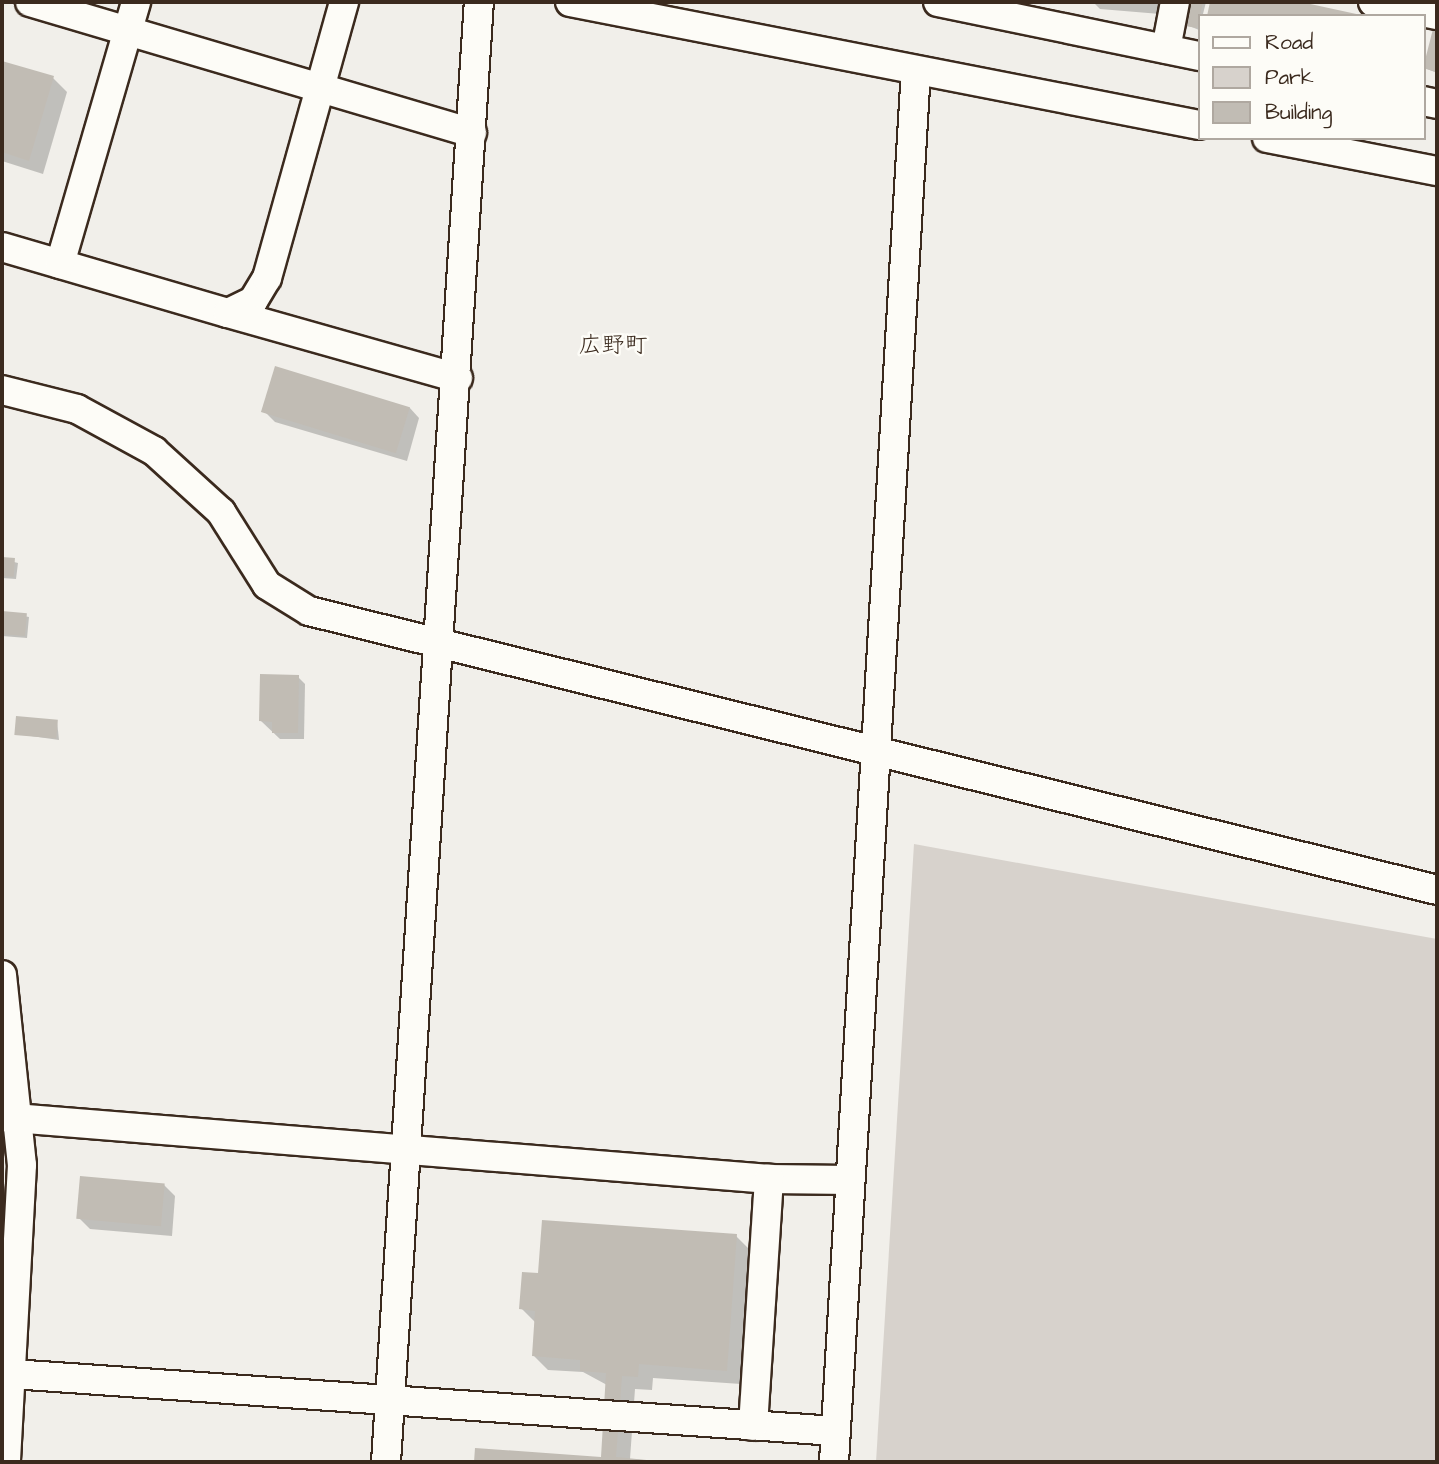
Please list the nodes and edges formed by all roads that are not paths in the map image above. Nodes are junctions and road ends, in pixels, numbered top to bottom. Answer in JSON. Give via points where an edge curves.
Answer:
{"nodes":[{"id":1,"x":30,"y":2,"type":"edge"},
{"id":2,"x":136,"y":2,"type":"edge"},
{"id":3,"x":344,"y":2,"type":"edge"},
{"id":4,"x":479,"y":2,"type":"edge"},
{"id":5,"x":570,"y":2,"type":"edge"},
{"id":6,"x":937,"y":2,"type":"edge"},
{"id":7,"x":1175,"y":2,"type":"edge"},
{"id":8,"x":1373,"y":2,"type":"edge"},
{"id":9,"x":1420,"y":11,"type":"edge"},
{"id":10,"x":128,"y":30,"type":"junction"},
{"id":11,"x":1166,"y":49,"type":"junction"},
{"id":12,"x":1198,"y":56,"type":"edge"},
{"id":13,"x":916,"y":71,"type":"junction"},
{"id":14,"x":321,"y":87,"type":"junction"},
{"id":15,"x":1198,"y":125,"type":"edge"},
{"id":16,"x":472,"y":133,"type":"junction"},
{"id":17,"x":1277,"y":140,"type":"edge"},
{"id":18,"x":1437,"y":171,"type":"edge"},
{"id":19,"x":2,"y":247,"type":"edge"},
{"id":20,"x":60,"y":264,"type":"junction"},
{"id":21,"x":228,"y":313,"type":"junction"},
{"id":22,"x":458,"y":378,"type":"junction"},
{"id":23,"x":2,"y":390,"type":"edge"},
{"id":24,"x":438,"y":646,"type":"junction"},
{"id":25,"x":878,"y":751,"type":"junction"},
{"id":26,"x":1437,"y":890,"type":"edge"},
{"id":27,"x":2,"y":975,"type":"edge"},
{"id":28,"x":10,"y":1117,"type":"edge"},
{"id":29,"x":408,"y":1148,"type":"junction"},
{"id":30,"x":769,"y":1179,"type":"junction"},
{"id":31,"x":850,"y":1180,"type":"junction"},
{"id":32,"x":9,"y":1379,"type":"edge"},
{"id":33,"x":390,"y":1405,"type":"junction"},
{"id":34,"x":752,"y":1426,"type":"junction"},
{"id":35,"x":836,"y":1431,"type":"junction"},
{"id":36,"x":6,"y":1462,"type":"edge"},
{"id":37,"x":386,"y":1462,"type":"edge"},
{"id":38,"x":834,"y":1462,"type":"edge"}],
"edges":[{"from":1,"to":10,"type":"lane"},
{"from":2,"to":10,"type":"lane"},
{"from":3,"to":14,"type":"lane"},
{"from":4,"to":16,"type":"lane"},
{"from":5,"to":13,"type":"lane"},
{"from":6,"to":11,"type":"lane"},
{"from":7,"to":11,"type":"lane"},
{"from":8,"to":9,"type":"lane"},
{"from":10,"to":14,"type":"lane"},
{"from":10,"to":20,"type":"lane"},
{"from":11,"to":12,"type":"lane"},
{"from":13,"to":15,"type":"lane"},
{"from":13,"to":25,"type":"lane"},
{"from":14,"to":16,"type":"lane"},
{"from":14,"to":21,"type":"lane","via":[[267,278],[253,301]]},
{"from":16,"to":22,"type":"lane"},
{"from":17,"to":18,"type":"lane"},
{"from":19,"to":20,"type":"lane"},
{"from":20,"to":21,"type":"lane"},
{"from":21,"to":22,"type":"lane"},
{"from":22,"to":24,"type":"lane"},
{"from":23,"to":24,"type":"lane","via":[[77,409],[153,451],[221,512],[267,585],[309,611]]},
{"from":24,"to":25,"type":"lane"},
{"from":24,"to":29,"type":"lane"},
{"from":25,"to":26,"type":"lane"},
{"from":25,"to":31,"type":"lane"},
{"from":27,"to":28,"type":"lane"},
{"from":28,"to":29,"type":"lane"},
{"from":28,"to":32,"type":"lane"},
{"from":29,"to":30,"type":"lane"},
{"from":29,"to":33,"type":"lane"},
{"from":30,"to":31,"type":"lane"},
{"from":30,"to":34,"type":"lane"},
{"from":31,"to":35,"type":"lane"},
{"from":32,"to":33,"type":"lane"},
{"from":32,"to":36,"type":"lane"},
{"from":33,"to":34,"type":"lane"},
{"from":33,"to":37,"type":"lane"},
{"from":34,"to":35,"type":"lane"},
{"from":35,"to":38,"type":"lane"}]}
